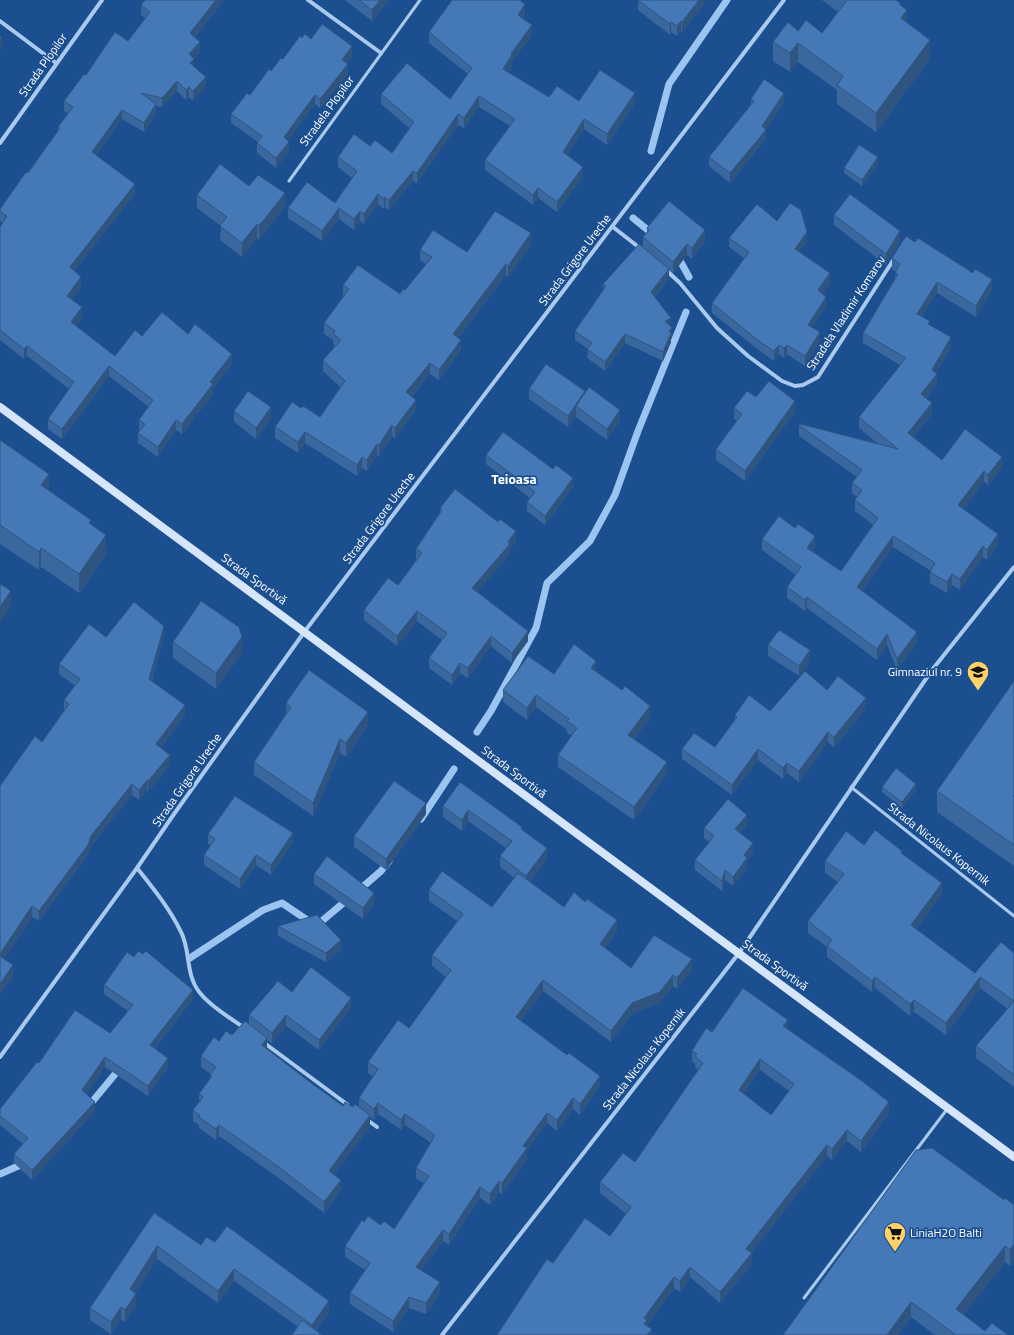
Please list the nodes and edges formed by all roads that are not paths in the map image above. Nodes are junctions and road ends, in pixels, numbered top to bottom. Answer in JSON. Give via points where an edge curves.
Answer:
{"nodes":[{"id":1,"x":102,"y":0,"type":"edge"},
{"id":2,"x":308,"y":0,"type":"edge"},
{"id":3,"x":420,"y":0,"type":"edge"},
{"id":4,"x":784,"y":0,"type":"edge"},
{"id":5,"x":0,"y":21,"type":"edge"},
{"id":6,"x":381,"y":53,"type":"junction"},
{"id":7,"x":56,"y":63,"type":"junction"},
{"id":8,"x":0,"y":143,"type":"edge"},
{"id":9,"x":289,"y":182,"type":"dead end"},
{"id":10,"x":613,"y":227,"type":"junction"},
{"id":11,"x":643,"y":251,"type":"edge"},
{"id":12,"x":895,"y":257,"type":"edge"},
{"id":13,"x":660,"y":265,"type":"edge"},
{"id":14,"x":0,"y":406,"type":"edge"},
{"id":15,"x":1014,"y":567,"type":"edge"},
{"id":16,"x":305,"y":632,"type":"junction"},
{"id":17,"x":851,"y":787,"type":"junction"},
{"id":18,"x":137,"y":868,"type":"junction"},
{"id":19,"x":1014,"y":916,"type":"edge"},
{"id":20,"x":739,"y":953,"type":"junction"},
{"id":21,"x":246,"y":1030,"type":"edge"},
{"id":22,"x":259,"y":1039,"type":"edge"},
{"id":23,"x":0,"y":1057,"type":"edge"},
{"id":24,"x":949,"y":1108,"type":"junction"},
{"id":25,"x":352,"y":1109,"type":"edge"},
{"id":26,"x":359,"y":1114,"type":"edge"},
{"id":27,"x":377,"y":1127,"type":"dead end"},
{"id":28,"x":1014,"y":1157,"type":"edge"},
{"id":29,"x":804,"y":1298,"type":"dead end"},
{"id":30,"x":442,"y":1335,"type":"edge"}],
"edges":[{"from":1,"to":7,"type":"street","name":"Strada Plopilor"},
{"from":2,"to":6,"type":"street"},
{"from":3,"to":6,"type":"lane","name":"Stradela Plopilor"},
{"from":4,"to":10,"type":"street","name":"Strada Grigore Ureche"},
{"from":5,"to":7,"type":"street"},
{"from":6,"to":9,"type":"lane","name":"Stradela Plopilor"},
{"from":7,"to":8,"type":"street","name":"Strada Plopilor"},
{"from":10,"to":11,"type":"street"},
{"from":10,"to":16,"type":"street","name":"Strada Grigore Ureche"},
{"from":12,"to":13,"type":"street","name":"Stradela Vladimir Komarov","via":[[818,377],[810,383],[795,386],[767,371],[717,328],[680,283]]},
{"from":14,"to":16,"type":"street","name":"Strada Sportivă"},
{"from":15,"to":17,"type":"street","name":"Strada Nicolaus Kopernik","via":[[932,670]]},
{"from":16,"to":18,"type":"street","name":"Strada Grigore Ureche"},
{"from":16,"to":20,"type":"street","name":"Strada Sportivă"},
{"from":17,"to":19,"type":"lane","name":"Strada Nicolaus Kopernik"},
{"from":17,"to":20,"type":"street","name":"Strada Nicolaus Kopernik"},
{"from":18,"to":21,"type":"street","via":[[181,932],[186,944],[190,971],[200,993]]},
{"from":18,"to":23,"type":"street","name":"Strada Grigore Ureche"},
{"from":20,"to":24,"type":"street","name":"Strada Sportivă"},
{"from":20,"to":30,"type":"street","name":"Strada Nicolaus Kopernik"},
{"from":22,"to":25,"type":"street"},
{"from":24,"to":28,"type":"street","name":"Strada Sportivă"},
{"from":24,"to":29,"type":"lane"},
{"from":26,"to":27,"type":"street"}]}
